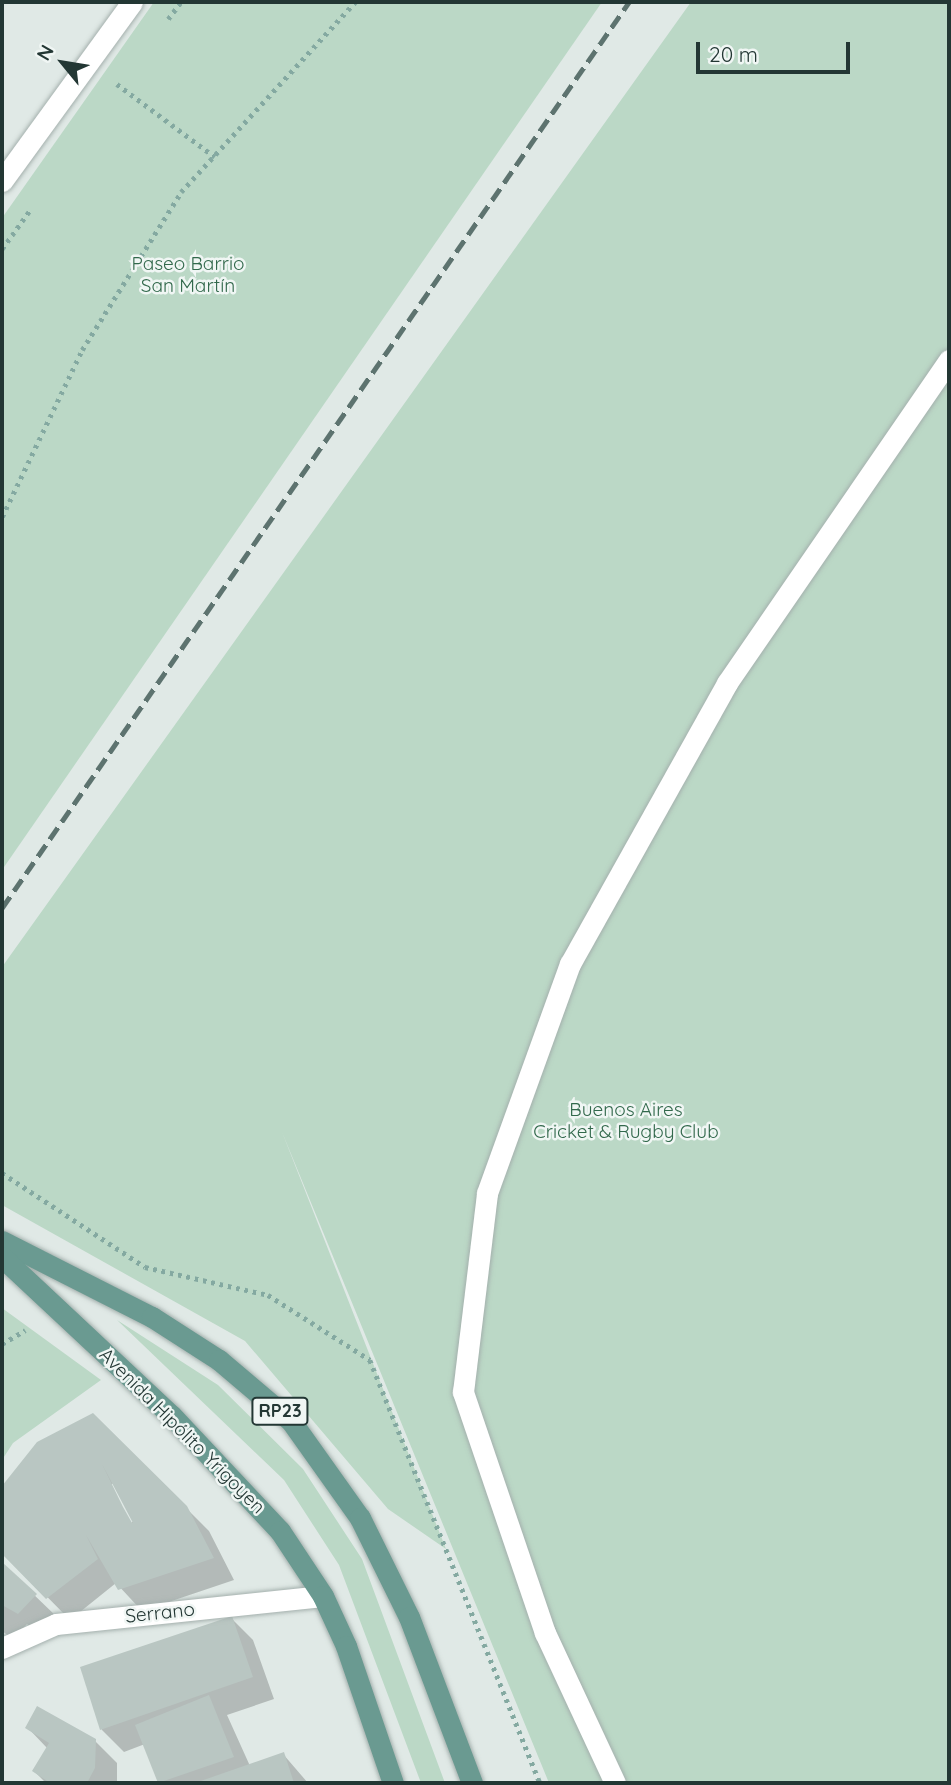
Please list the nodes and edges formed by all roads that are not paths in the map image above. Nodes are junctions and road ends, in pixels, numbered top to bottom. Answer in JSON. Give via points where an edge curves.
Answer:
{"nodes":[{"id":1,"x":124,"y":5,"type":"edge"},
{"id":2,"x":2,"y":181,"type":"edge"},
{"id":3,"x":949,"y":360,"type":"edge"},
{"id":4,"x":2,"y":1241,"type":"edge"},
{"id":5,"x":2,"y":1257,"type":"edge"},
{"id":6,"x":323,"y":1596,"type":"junction"},
{"id":7,"x":2,"y":1648,"type":"edge"},
{"id":8,"x":393,"y":1783,"type":"edge"},
{"id":9,"x":472,"y":1783,"type":"edge"},
{"id":10,"x":615,"y":1783,"type":"edge"}],
"edges":[{"from":1,"to":2,"type":"street"},
{"from":3,"to":10,"type":"street","via":[[727,683],[597,915],[570,964],[487,1193],[463,1392],[545,1633]]},
{"from":4,"to":9,"type":"main road","number":"RP23","via":[[152,1317],[219,1360],[291,1421],[360,1517],[409,1616]]},
{"from":5,"to":6,"type":"main road","name":"Avenida Hipólito Yrigoyen","via":[[234,1478],[279,1531]]},
{"from":6,"to":7,"type":"street","name":"Serrano","via":[[56,1624]]},
{"from":6,"to":8,"type":"main road","name":"Avenida Hipólito Yrigoyen","via":[[346,1646]]}]}
